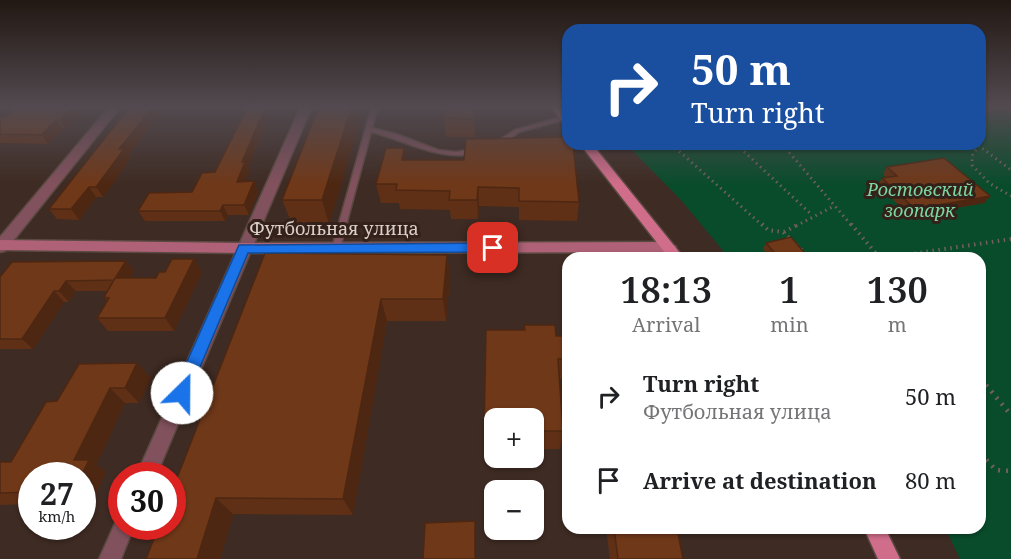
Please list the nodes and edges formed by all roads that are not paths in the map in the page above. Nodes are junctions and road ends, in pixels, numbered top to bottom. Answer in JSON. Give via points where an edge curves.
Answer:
{"nodes":[{"id":1,"x":94,"y":132,"type":"edge"},
{"id":2,"x":296,"y":132,"type":"edge"},
{"id":3,"x":368,"y":132,"type":"edge"},
{"id":4,"x":380,"y":132,"type":"edge"},
{"id":5,"x":515,"y":132,"type":"edge"},
{"id":6,"x":591,"y":150,"type":"edge"},
{"id":7,"x":0,"y":246,"type":"edge"},
{"id":8,"x":336,"y":248,"type":"junction"},
{"id":9,"x":244,"y":249,"type":"junction"},
{"id":10,"x":606,"y":252,"type":"edge"},
{"id":11,"x":672,"y":252,"type":"edge"},
{"id":12,"x":152,"y":462,"type":"edge"},
{"id":13,"x":877,"y":534,"type":"edge"},
{"id":14,"x":118,"y":540,"type":"edge"},
{"id":15,"x":110,"y":559,"type":"edge"},
{"id":16,"x":889,"y":559,"type":"edge"}],
"edges":[{"from":1,"to":7,"type":"street"},
{"from":2,"to":9,"type":"street"},
{"from":3,"to":8,"type":"lane"},
{"from":4,"to":5,"type":"lane","via":[[450,155],[495,146]]},
{"from":6,"to":11,"type":"main road"},
{"from":7,"to":9,"type":"main road","name":"Футбольная улица"},
{"from":8,"to":9,"type":"main road","name":"Футбольная улица"},
{"from":8,"to":10,"type":"main road","name":"Футбольная улица"},
{"from":9,"to":12,"type":"street"},
{"from":13,"to":16,"type":"main road"},
{"from":14,"to":15,"type":"street"}]}
